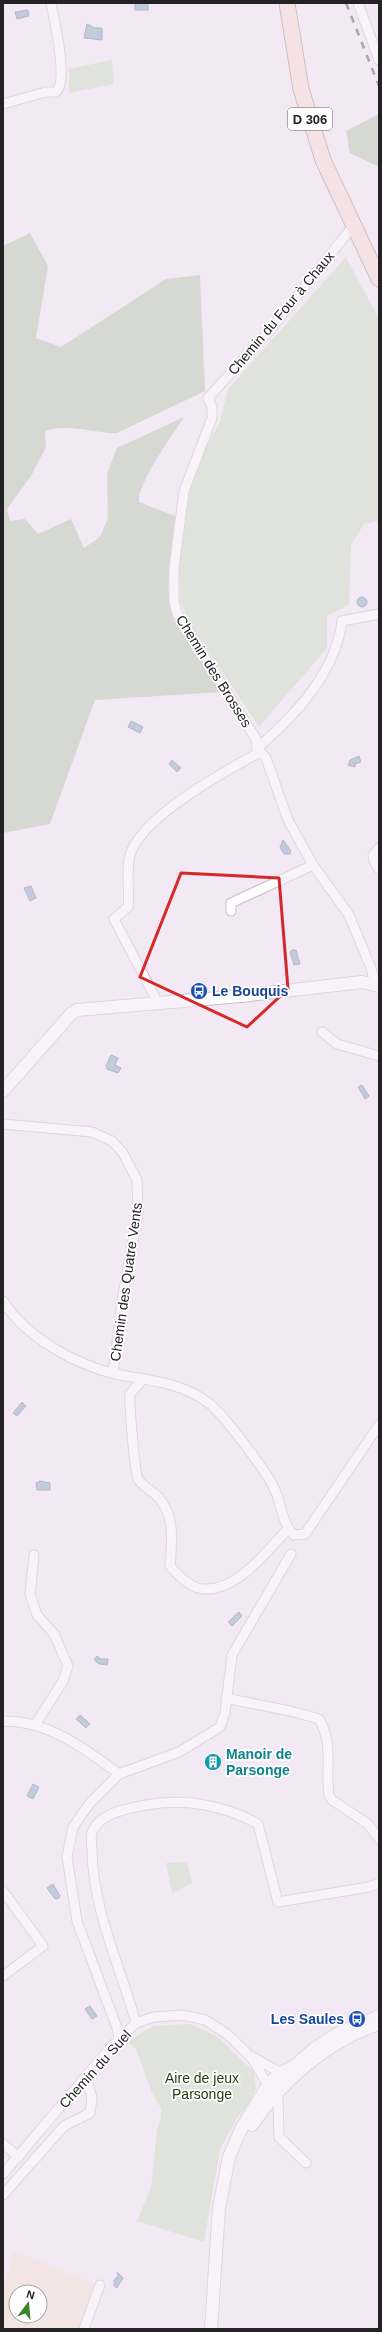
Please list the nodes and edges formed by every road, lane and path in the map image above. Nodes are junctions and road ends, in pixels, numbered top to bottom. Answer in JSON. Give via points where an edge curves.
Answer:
{"nodes":[{"id":1,"x":51,"y":3,"type":"edge"},
{"id":2,"x":287,"y":3,"type":"edge"},
{"id":3,"x":295,"y":3,"type":"edge"},
{"id":4,"x":358,"y":3,"type":"edge"},
{"id":5,"x":379,"y":60,"type":"edge"},
{"id":6,"x":3,"y":104,"type":"edge"},
{"id":7,"x":354,"y":228,"type":"junction"},
{"id":8,"x":379,"y":259,"type":"edge"},
{"id":9,"x":379,"y":279,"type":"edge"},
{"id":10,"x":208,"y":398,"type":"joint"},
{"id":11,"x":379,"y":614,"type":"edge"},
{"id":12,"x":259,"y":750,"type":"junction"},
{"id":13,"x":379,"y":848,"type":"edge"},
{"id":14,"x":313,"y":865,"type":"junction"},
{"id":15,"x":379,"y":869,"type":"edge"},
{"id":16,"x":231,"y":911,"type":"dead end"},
{"id":17,"x":377,"y":985,"type":"edge"},
{"id":18,"x":158,"y":1003,"type":"junction"},
{"id":19,"x":322,"y":1032,"type":"dead end"},
{"id":20,"x":379,"y":1056,"type":"edge"},
{"id":21,"x":3,"y":1091,"type":"edge"},
{"id":22,"x":3,"y":1124,"type":"edge"},
{"id":23,"x":3,"y":1300,"type":"edge"},
{"id":24,"x":113,"y":1373,"type":"junction"},
{"id":25,"x":143,"y":1379,"type":"junction"},
{"id":26,"x":379,"y":1425,"type":"edge"},
{"id":27,"x":289,"y":1528,"type":"junction"},
{"id":28,"x":291,"y":1554,"type":"dead end"},
{"id":29,"x":34,"y":1555,"type":"dead end"},
{"id":30,"x":226,"y":1698,"type":"junction"},
{"id":31,"x":3,"y":1720,"type":"edge"},
{"id":32,"x":35,"y":1726,"type":"junction"},
{"id":33,"x":119,"y":1774,"type":"junction"},
{"id":34,"x":379,"y":1840,"type":"edge"},
{"id":35,"x":379,"y":1883,"type":"edge"},
{"id":36,"x":3,"y":1891,"type":"edge"},
{"id":37,"x":3,"y":1976,"type":"edge"},
{"id":38,"x":379,"y":2016,"type":"edge"},
{"id":39,"x":136,"y":2023,"type":"junction"},
{"id":40,"x":379,"y":2024,"type":"edge"},
{"id":41,"x":119,"y":2038,"type":"junction"},
{"id":42,"x":249,"y":2055,"type":"junction"},
{"id":43,"x":281,"y":2073,"type":"junction"},
{"id":44,"x":86,"y":2077,"type":"junction"},
{"id":45,"x":268,"y":2085,"type":"junction"},
{"id":46,"x":278,"y":2093,"type":"junction"},
{"id":47,"x":3,"y":2144,"type":"edge"},
{"id":48,"x":19,"y":2157,"type":"junction"},
{"id":49,"x":306,"y":2163,"type":"dead end"},
{"id":50,"x":3,"y":2174,"type":"edge"},
{"id":51,"x":3,"y":2195,"type":"edge"},
{"id":52,"x":219,"y":2208,"type":"junction"},
{"id":53,"x":100,"y":2285,"type":"dead end"},
{"id":54,"x":84,"y":2329,"type":"edge"},
{"id":55,"x":211,"y":2329,"type":"edge"}],
"edges":[{"from":1,"to":6,"type":"street","via":[[62,77],[60,88],[56,92],[46,92]]},
{"from":2,"to":7,"type":"main road","number":"D 306","via":[[301,89],[323,160]]},
{"from":3,"to":8,"type":"main road","number":"D 306","via":[[310,85],[332,156],[348,197]]},
{"from":4,"to":5,"type":"street"},
{"from":7,"to":9,"type":"main road","number":"D 306"},
{"from":7,"to":10,"type":"street","name":"Chemin du Four à Chaux","via":[[270,330]]},
{"from":10,"to":12,"type":"street","name":"Chemin des Brosses","via":[[212,407],[212,418],[186,482],[182,502],[174,568],[174,601],[177,613],[256,739]]},
{"from":11,"to":12,"type":"street","via":[[342,621],[334,654],[322,676],[289,718]]},
{"from":12,"to":14,"type":"street","name":"Chemin des Brosses","via":[[266,758],[288,820]]},
{"from":12,"to":18,"type":"street","via":[[176,804],[139,837],[130,854],[128,907],[114,919]]},
{"from":13,"to":15,"type":"street","via":[[373,855]]},
{"from":14,"to":16,"type":"street","via":[[231,903]]},
{"from":14,"to":17,"type":"street","name":"Chemin des Brosses","via":[[349,915]]},
{"from":17,"to":18,"type":"street","via":[[362,982]]},
{"from":18,"to":21,"type":"street","via":[[77,1010]]},
{"from":19,"to":20,"type":"street","via":[[337,1044]]},
{"from":22,"to":24,"type":"street","name":"Chemin des Quatre Vents","via":[[92,1132],[112,1141],[123,1153],[137,1180],[138,1212],[122,1301]]},
{"from":23,"to":24,"type":"street","via":[[26,1327],[55,1347],[77,1360]]},
{"from":24,"to":25,"type":"street"},
{"from":25,"to":27,"type":"street","via":[[189,1390],[209,1403],[270,1480],[279,1497]]},
{"from":25,"to":27,"type":"street","via":[[130,1394],[134,1464],[138,1479],[168,1509],[170,1566],[181,1578],[198,1588],[217,1588],[236,1579],[262,1559]]},
{"from":26,"to":27,"type":"street","via":[[308,1529],[301,1535],[294,1535]]},
{"from":28,"to":30,"type":"street","via":[[232,1655]]},
{"from":29,"to":32,"type":"street","via":[[30,1594],[36,1616],[54,1634],[68,1666],[63,1681]]},
{"from":30,"to":33,"type":"street","via":[[225,1713],[220,1727],[180,1752]]},
{"from":30,"to":34,"type":"street","via":[[294,1711],[319,1719],[326,1732],[329,1746],[329,1795],[332,1800],[368,1824]]},
{"from":31,"to":32,"type":"street"},
{"from":32,"to":33,"type":"street","via":[[70,1739]]},
{"from":33,"to":41,"type":"street","via":[[90,1803],[73,1827],[67,1857],[78,1920]]},
{"from":35,"to":39,"type":"street","via":[[369,1887],[278,1902],[258,1824],[246,1817],[207,1804],[161,1802],[104,1817],[91,1833],[92,1868],[101,1919],[116,1957]]},
{"from":36,"to":37,"type":"street","via":[[43,1946]]},
{"from":38,"to":43,"type":"street","via":[[337,2034],[296,2065]]},
{"from":39,"to":41,"type":"street","name":"Chemin du Suel"},
{"from":39,"to":42,"type":"street","name":"Chemin du Suel","via":[[154,2017],[183,2015],[205,2020],[227,2034]]},
{"from":40,"to":46,"type":"street","via":[[324,2052]]},
{"from":41,"to":44,"type":"street","name":"Chemin du Suel"},
{"from":42,"to":43,"type":"street","name":"Chemin du Suel"},
{"from":42,"to":45,"type":"street","name":"Chemin du Suel"},
{"from":43,"to":45,"type":"street"},
{"from":43,"to":46,"type":"street"},
{"from":44,"to":48,"type":"street","name":"Chemin du Suel"},
{"from":44,"to":51,"type":"street","via":[[92,2098],[90,2113],[64,2126]]},
{"from":45,"to":46,"type":"street"},
{"from":45,"to":52,"type":"street","via":[[229,2157]]},
{"from":46,"to":49,"type":"street","via":[[279,2137]]},
{"from":46,"to":52,"type":"street","via":[[259,2115],[244,2141]]},
{"from":47,"to":48,"type":"street"},
{"from":48,"to":50,"type":"street","name":"Chemin du Suel"},
{"from":52,"to":55,"type":"street"},
{"from":53,"to":54,"type":"street"}]}
